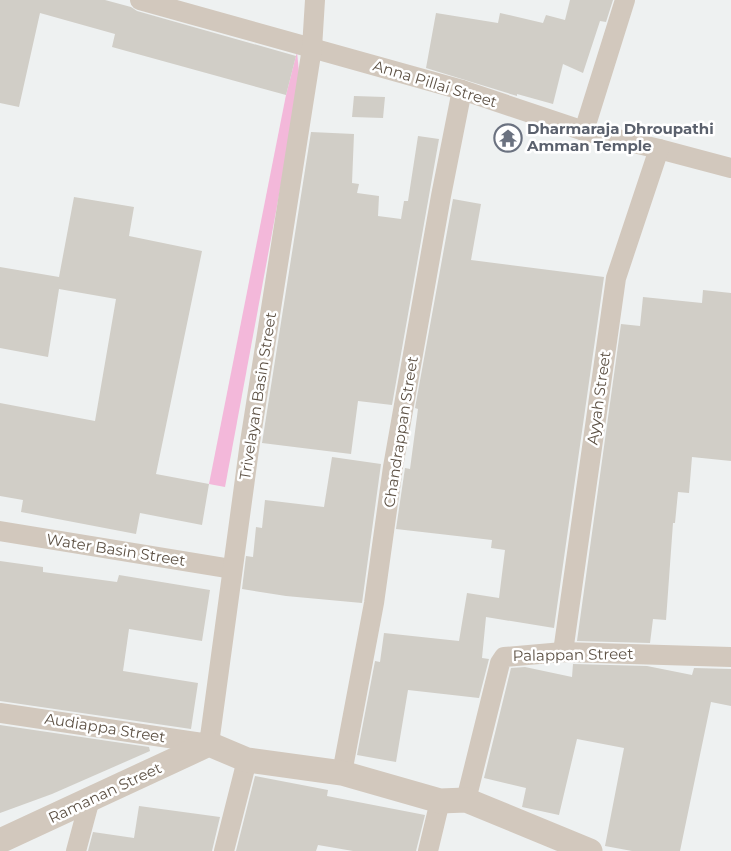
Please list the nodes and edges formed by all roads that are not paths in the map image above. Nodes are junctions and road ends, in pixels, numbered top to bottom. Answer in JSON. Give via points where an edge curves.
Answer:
{"nodes":[{"id":1,"x":140,"y":0,"type":"edge"},
{"id":2,"x":315,"y":0,"type":"edge"},
{"id":3,"x":624,"y":0,"type":"edge"},
{"id":4,"x":312,"y":48,"type":"junction"},
{"id":5,"x":462,"y":90,"type":"junction"},
{"id":6,"x":584,"y":132,"type":"junction"},
{"id":7,"x":659,"y":149,"type":"junction"},
{"id":8,"x":731,"y":168,"type":"edge"},
{"id":9,"x":0,"y":531,"type":"edge"},
{"id":10,"x":232,"y":569,"type":"junction"},
{"id":11,"x":563,"y":652,"type":"junction"},
{"id":12,"x":731,"y":657,"type":"edge"},
{"id":13,"x":0,"y":712,"type":"edge"},
{"id":14,"x":209,"y":744,"type":"junction"},
{"id":15,"x":247,"y":760,"type":"junction"},
{"id":16,"x":342,"y":773,"type":"junction"},
{"id":17,"x":90,"y":800,"type":"junction"},
{"id":18,"x":466,"y":800,"type":"junction"},
{"id":19,"x":440,"y":801,"type":"junction"},
{"id":20,"x":0,"y":841,"type":"edge"},
{"id":21,"x":76,"y":851,"type":"edge"},
{"id":22,"x":224,"y":851,"type":"edge"},
{"id":23,"x":428,"y":851,"type":"edge"},
{"id":24,"x":590,"y":851,"type":"edge"}],
"edges":[{"from":1,"to":4,"type":"street","name":"Anna Pillai Street"},
{"from":2,"to":4,"type":"street","name":"Trivelayan Basin Street"},
{"from":3,"to":6,"type":"street"},
{"from":4,"to":5,"type":"street","name":"Anna Pillai Street"},
{"from":4,"to":10,"type":"street","name":"Trivelayan Basin Street"},
{"from":5,"to":6,"type":"street","name":"Anna Pillai Street"},
{"from":5,"to":16,"type":"street","name":"Chandrappan Street"},
{"from":6,"to":7,"type":"street","name":"Anna Pillai Street"},
{"from":7,"to":8,"type":"street","name":"Anna Pillai Street"},
{"from":7,"to":11,"type":"street","name":"Ayyah Street","via":[[616,278]]},
{"from":9,"to":10,"type":"street","name":"Water Basin Street"},
{"from":10,"to":14,"type":"street","name":"Trivelayan Basin Street"},
{"from":11,"to":12,"type":"street","name":"Palappan Street"},
{"from":11,"to":18,"type":"street","name":"Palappan Street","via":[[504,657],[500,663]]},
{"from":13,"to":14,"type":"street","name":"Audiappa Street"},
{"from":14,"to":15,"type":"street"},
{"from":14,"to":17,"type":"street","name":"Ramanan Street"},
{"from":15,"to":16,"type":"street"},
{"from":15,"to":22,"type":"street"},
{"from":16,"to":19,"type":"street"},
{"from":17,"to":20,"type":"street","name":"Ramanan Street"},
{"from":17,"to":21,"type":"street"},
{"from":18,"to":19,"type":"street"},
{"from":18,"to":24,"type":"street"},
{"from":19,"to":23,"type":"street"}]}
